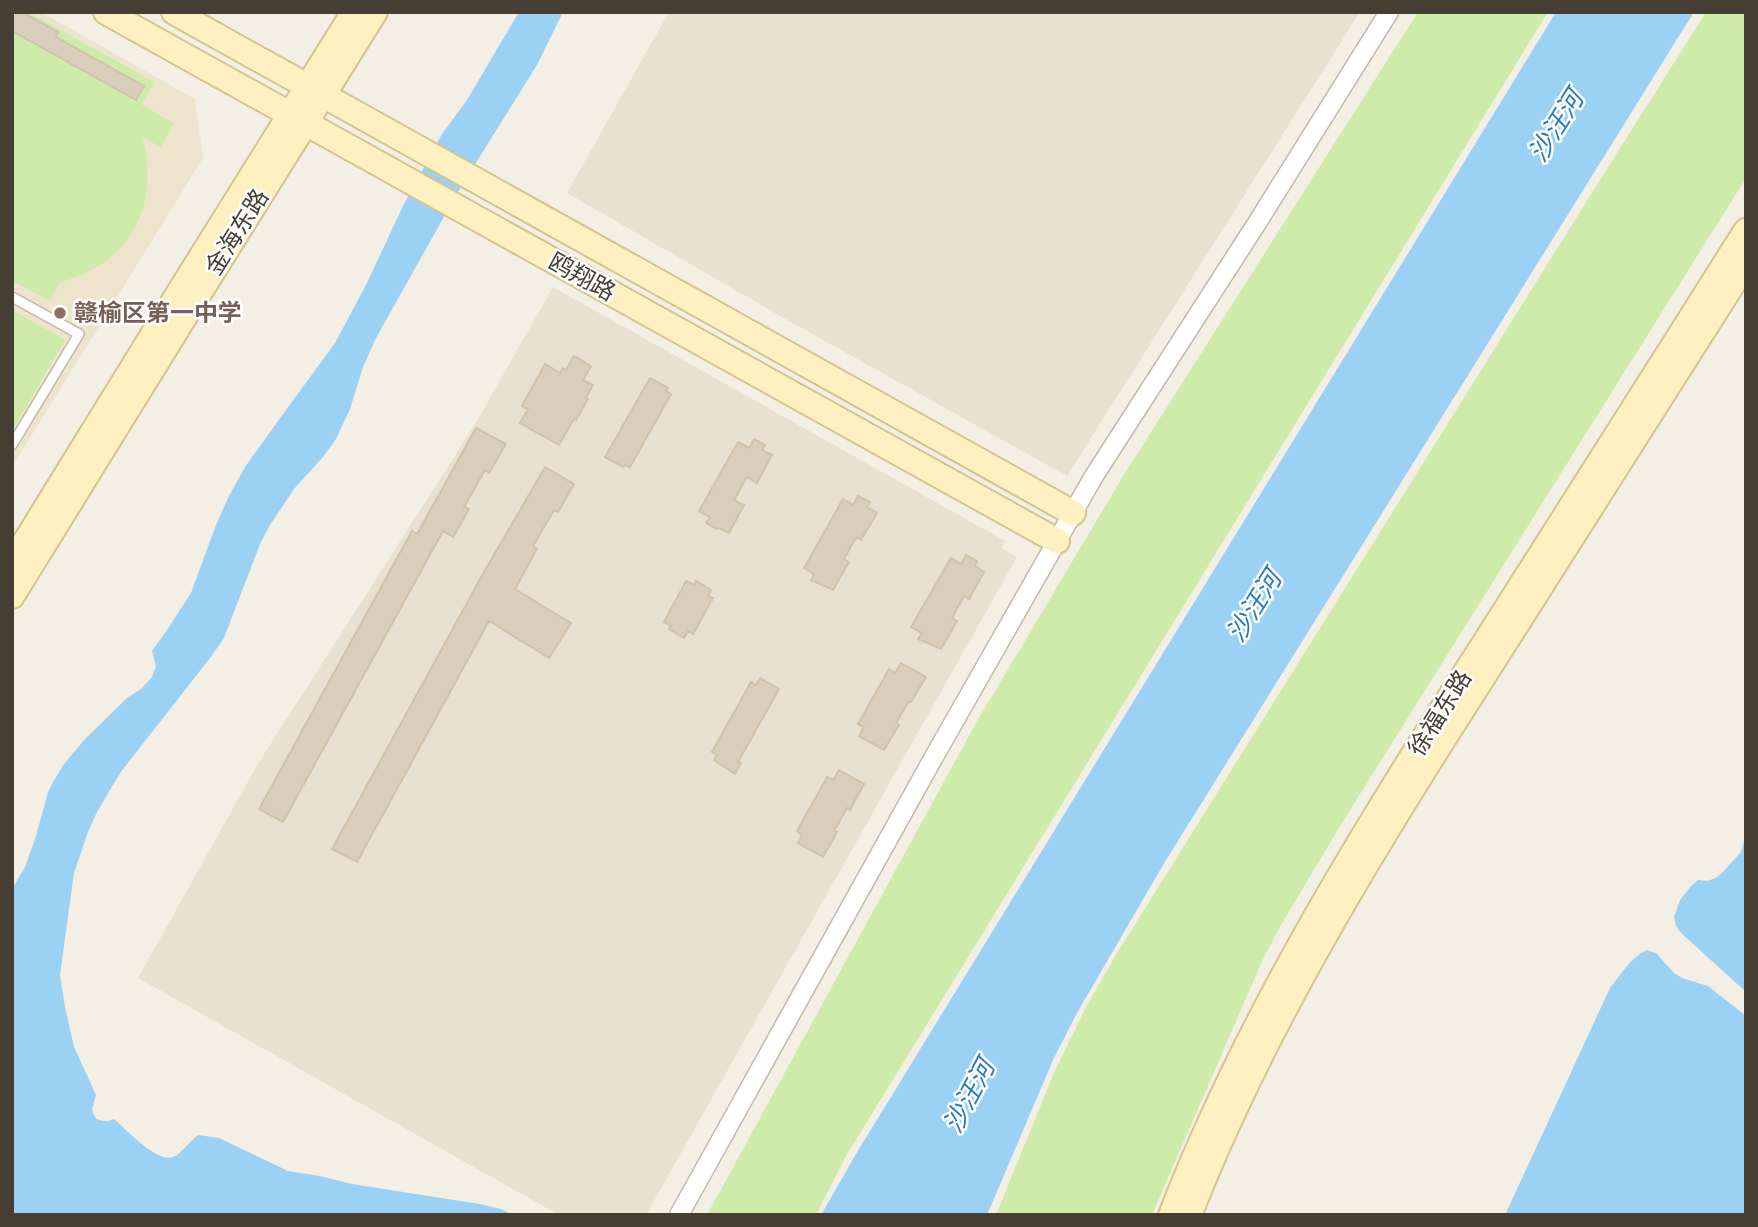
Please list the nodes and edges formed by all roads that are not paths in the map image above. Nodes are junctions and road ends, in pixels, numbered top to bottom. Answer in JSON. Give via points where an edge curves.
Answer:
{"nodes":[{"id":1,"x":106,"y":12,"type":"edge"},
{"id":2,"x":174,"y":12,"type":"edge"},
{"id":3,"x":354,"y":12,"type":"edge"},
{"id":4,"x":375,"y":12,"type":"edge"},
{"id":5,"x":1390,"y":12,"type":"edge"},
{"id":6,"x":315,"y":91,"type":"junction"},
{"id":7,"x":298,"y":119,"type":"junction"},
{"id":8,"x":1746,"y":231,"type":"edge"},
{"id":9,"x":1746,"y":263,"type":"edge"},
{"id":10,"x":12,"y":298,"type":"edge"},
{"id":11,"x":12,"y":445,"type":"edge"},
{"id":12,"x":1073,"y":513,"type":"junction"},
{"id":13,"x":1057,"y":541,"type":"junction"},
{"id":14,"x":12,"y":563,"type":"edge"},
{"id":15,"x":12,"y":596,"type":"edge"},
{"id":16,"x":679,"y":1215,"type":"edge"},
{"id":17,"x":1171,"y":1215,"type":"edge"},
{"id":18,"x":1189,"y":1215,"type":"edge"}],
"edges":[{"from":1,"to":7,"type":"main road","name":"鸥翔路"},
{"from":2,"to":6,"type":"main road","name":"鸥翔路"},
{"from":3,"to":6,"type":"main road","name":"金海东路"},
{"from":4,"to":6,"type":"main road","name":"金海东路"},
{"from":5,"to":12,"type":"street"},
{"from":6,"to":7,"type":"main road","name":"金海东路"},
{"from":6,"to":12,"type":"main road","name":"鸥翔路"},
{"from":7,"to":13,"type":"main road","name":"鸥翔路"},
{"from":7,"to":14,"type":"main road","name":"金海东路","via":[[174,299]]},
{"from":7,"to":15,"type":"main road","name":"金海东路"},
{"from":8,"to":17,"type":"main road","name":"徐福东路","via":[[1314,917],[1235,1068]]},
{"from":9,"to":18,"type":"main road","name":"徐福东路","via":[[1336,915],[1250,1076]]},
{"from":10,"to":11,"type":"lane","via":[[79,334]]},
{"from":12,"to":13,"type":"street"},
{"from":13,"to":16,"type":"street"}]}
